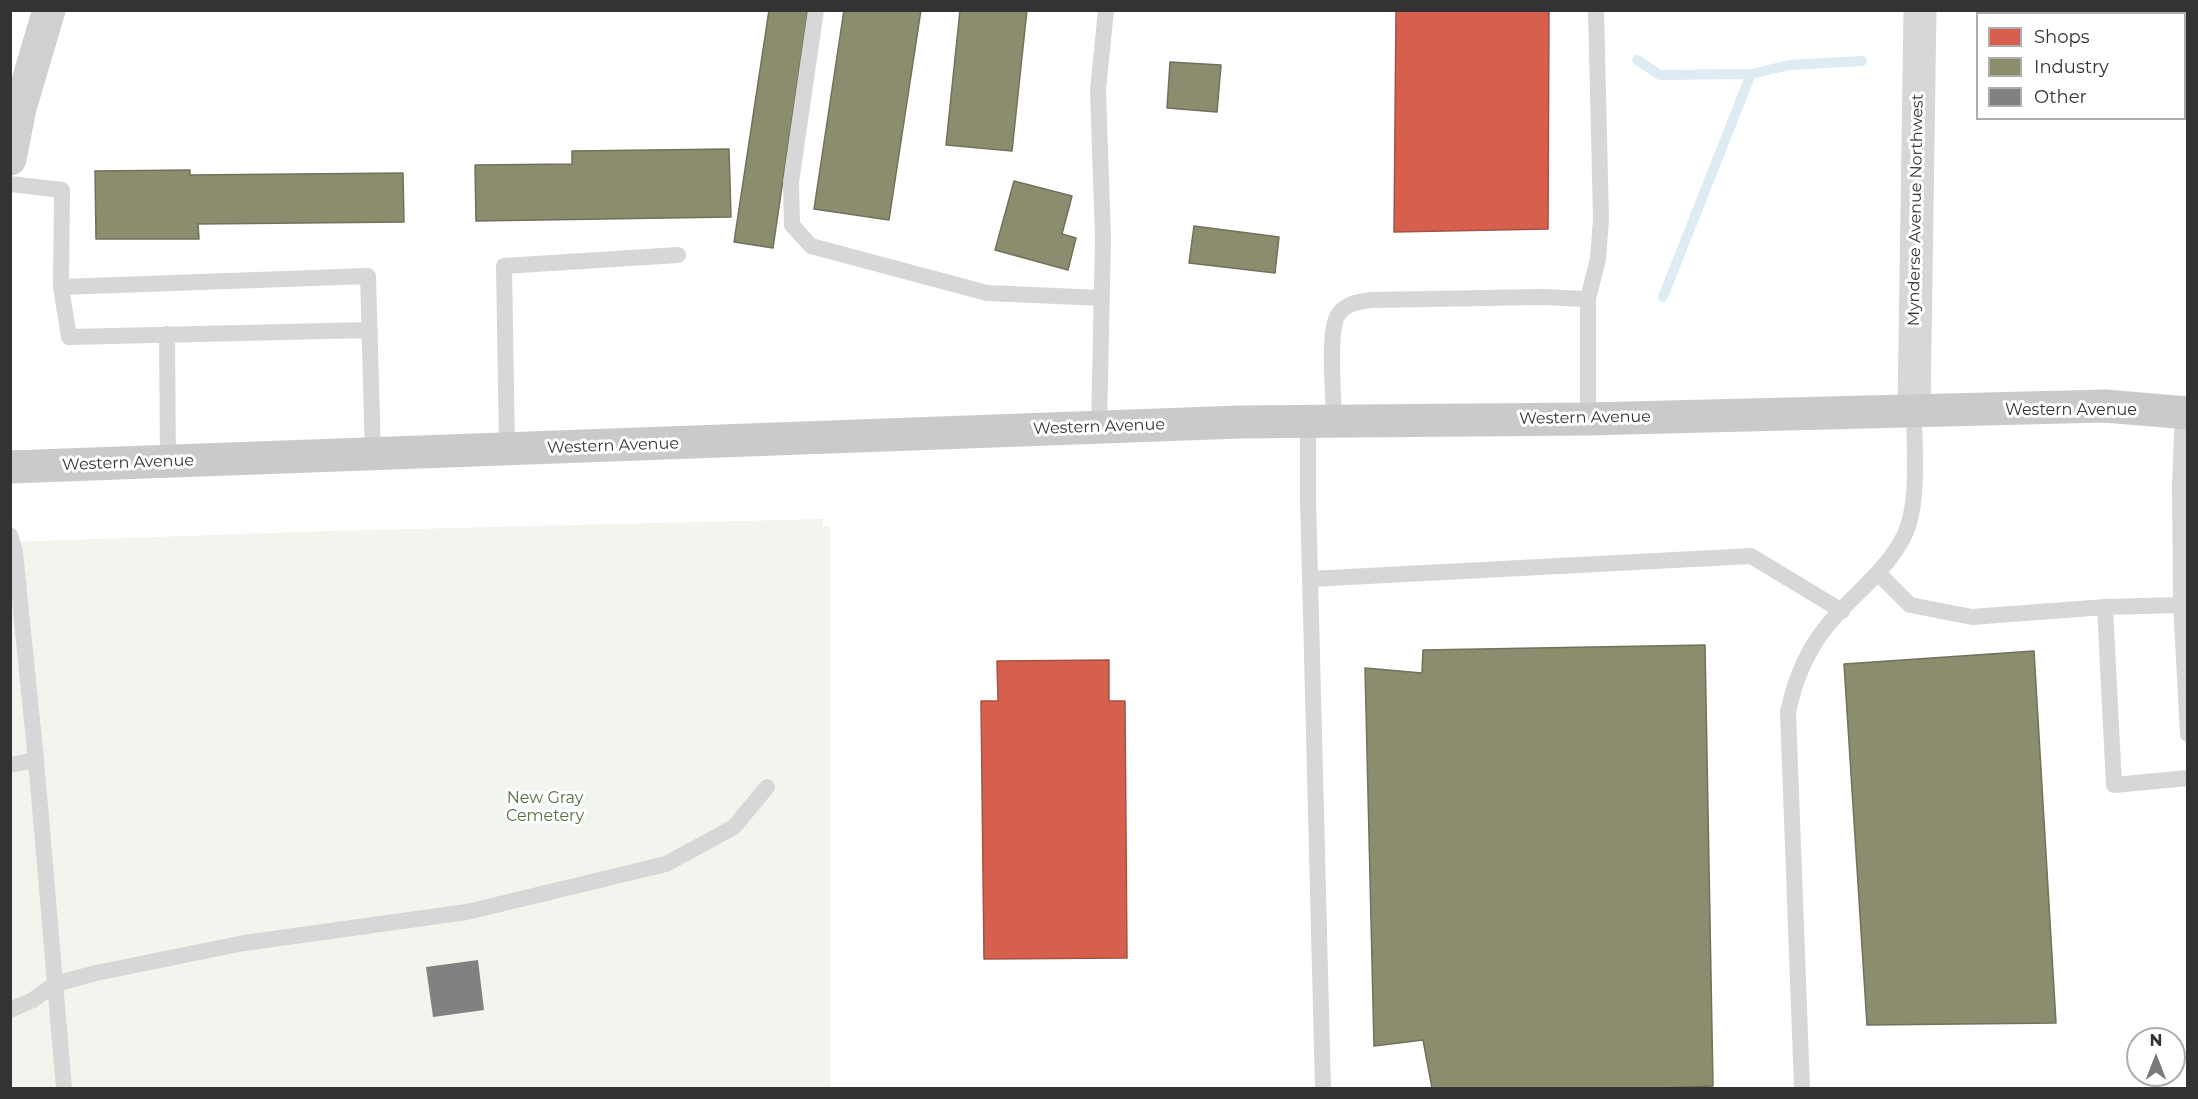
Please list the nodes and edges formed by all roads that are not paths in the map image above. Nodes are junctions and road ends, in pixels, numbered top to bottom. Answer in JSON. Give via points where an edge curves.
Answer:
{"nodes":[{"id":1,"x":49,"y":10,"type":"edge"},
{"id":2,"x":816,"y":10,"type":"edge"},
{"id":3,"x":1106,"y":10,"type":"edge"},
{"id":4,"x":1596,"y":10,"type":"edge"},
{"id":5,"x":1920,"y":10,"type":"edge"},
{"id":6,"x":10,"y":159,"type":"edge"},
{"id":7,"x":10,"y":184,"type":"edge"},
{"id":8,"x":678,"y":255,"type":"dead end"},
{"id":9,"x":61,"y":287,"type":"junction"},
{"id":10,"x":1102,"y":298,"type":"junction"},
{"id":11,"x":1588,"y":299,"type":"junction"},
{"id":12,"x":370,"y":330,"type":"junction"},
{"id":13,"x":167,"y":334,"type":"junction"},
{"id":14,"x":1914,"y":410,"type":"junction"},
{"id":15,"x":2185,"y":413,"type":"edge"},
{"id":16,"x":1588,"y":419,"type":"junction"},
{"id":17,"x":1321,"y":421,"type":"junction"},
{"id":18,"x":1099,"y":428,"type":"junction"},
{"id":19,"x":507,"y":450,"type":"junction"},
{"id":20,"x":374,"y":454,"type":"junction"},
{"id":21,"x":168,"y":461,"type":"junction"},
{"id":22,"x":10,"y":467,"type":"edge"},
{"id":23,"x":10,"y":535,"type":"edge"},
{"id":24,"x":1879,"y":574,"type":"junction"},
{"id":25,"x":1311,"y":579,"type":"junction"},
{"id":26,"x":2181,"y":604,"type":"junction"},
{"id":27,"x":2104,"y":608,"type":"junction"},
{"id":28,"x":1842,"y":611,"type":"junction"},
{"id":29,"x":2187,"y":734,"type":"edge"},
{"id":30,"x":36,"y":760,"type":"junction"},
{"id":31,"x":10,"y":765,"type":"edge"},
{"id":32,"x":2187,"y":778,"type":"edge"},
{"id":33,"x":767,"y":788,"type":"dead end"},
{"id":34,"x":55,"y":984,"type":"junction"},
{"id":35,"x":10,"y":1010,"type":"edge"},
{"id":36,"x":64,"y":1089,"type":"edge"},
{"id":37,"x":1323,"y":1089,"type":"edge"},
{"id":38,"x":1802,"y":1089,"type":"edge"}],
"edges":[{"from":1,"to":6,"type":"street","via":[[20,108]]},
{"from":2,"to":10,"type":"lane","via":[[791,182],[792,225],[811,246],[987,293]]},
{"from":3,"to":10,"type":"lane","via":[[1098,90]]},
{"from":4,"to":11,"type":"lane","via":[[1601,219],[1598,259]]},
{"from":5,"to":14,"type":"street","name":"Mynderse Avenue Northwest"},
{"from":7,"to":9,"type":"lane","via":[[62,190]]},
{"from":8,"to":19,"type":"lane","via":[[504,266]]},
{"from":9,"to":12,"type":"lane","via":[[368,276]]},
{"from":9,"to":13,"type":"lane","via":[[69,337]]},
{"from":10,"to":18,"type":"lane"},
{"from":11,"to":16,"type":"lane"},
{"from":11,"to":17,"type":"lane","via":[[1351,303],[1338,315],[1332,330]]},
{"from":12,"to":13,"type":"lane"},
{"from":12,"to":20,"type":"lane"},
{"from":13,"to":21,"type":"lane"},
{"from":14,"to":15,"type":"main road","name":"Western Avenue","via":[[2105,406]]},
{"from":14,"to":16,"type":"main road","name":"Western Avenue"},
{"from":14,"to":24,"type":"lane","via":[[1914,494],[1905,535]]},
{"from":15,"to":26,"type":"lane","via":[[2180,484]]},
{"from":16,"to":17,"type":"main road","name":"Western Avenue"},
{"from":17,"to":18,"type":"main road","name":"Western Avenue"},
{"from":17,"to":25,"type":"lane"},
{"from":18,"to":19,"type":"main road","name":"Western Avenue"},
{"from":19,"to":20,"type":"main road","name":"Western Avenue"},
{"from":20,"to":21,"type":"main road","name":"Western Avenue"},
{"from":21,"to":22,"type":"main road","name":"Western Avenue"},
{"from":23,"to":30,"type":"lane","via":[[15,552]]},
{"from":24,"to":27,"type":"lane","via":[[1910,605],[1972,617]]},
{"from":24,"to":28,"type":"lane"},
{"from":25,"to":28,"type":"lane","via":[[1751,556]]},
{"from":25,"to":37,"type":"lane"},
{"from":26,"to":27,"type":"lane"},
{"from":26,"to":29,"type":"lane"},
{"from":27,"to":32,"type":"lane","via":[[2114,784]]},
{"from":28,"to":38,"type":"lane","via":[[1817,639],[1795,681],[1788,712]]},
{"from":30,"to":31,"type":"lane"},
{"from":30,"to":34,"type":"lane"},
{"from":33,"to":34,"type":"lane","via":[[734,827],[666,864],[467,912],[244,943]]},
{"from":34,"to":35,"type":"lane"},
{"from":34,"to":36,"type":"lane"}]}
